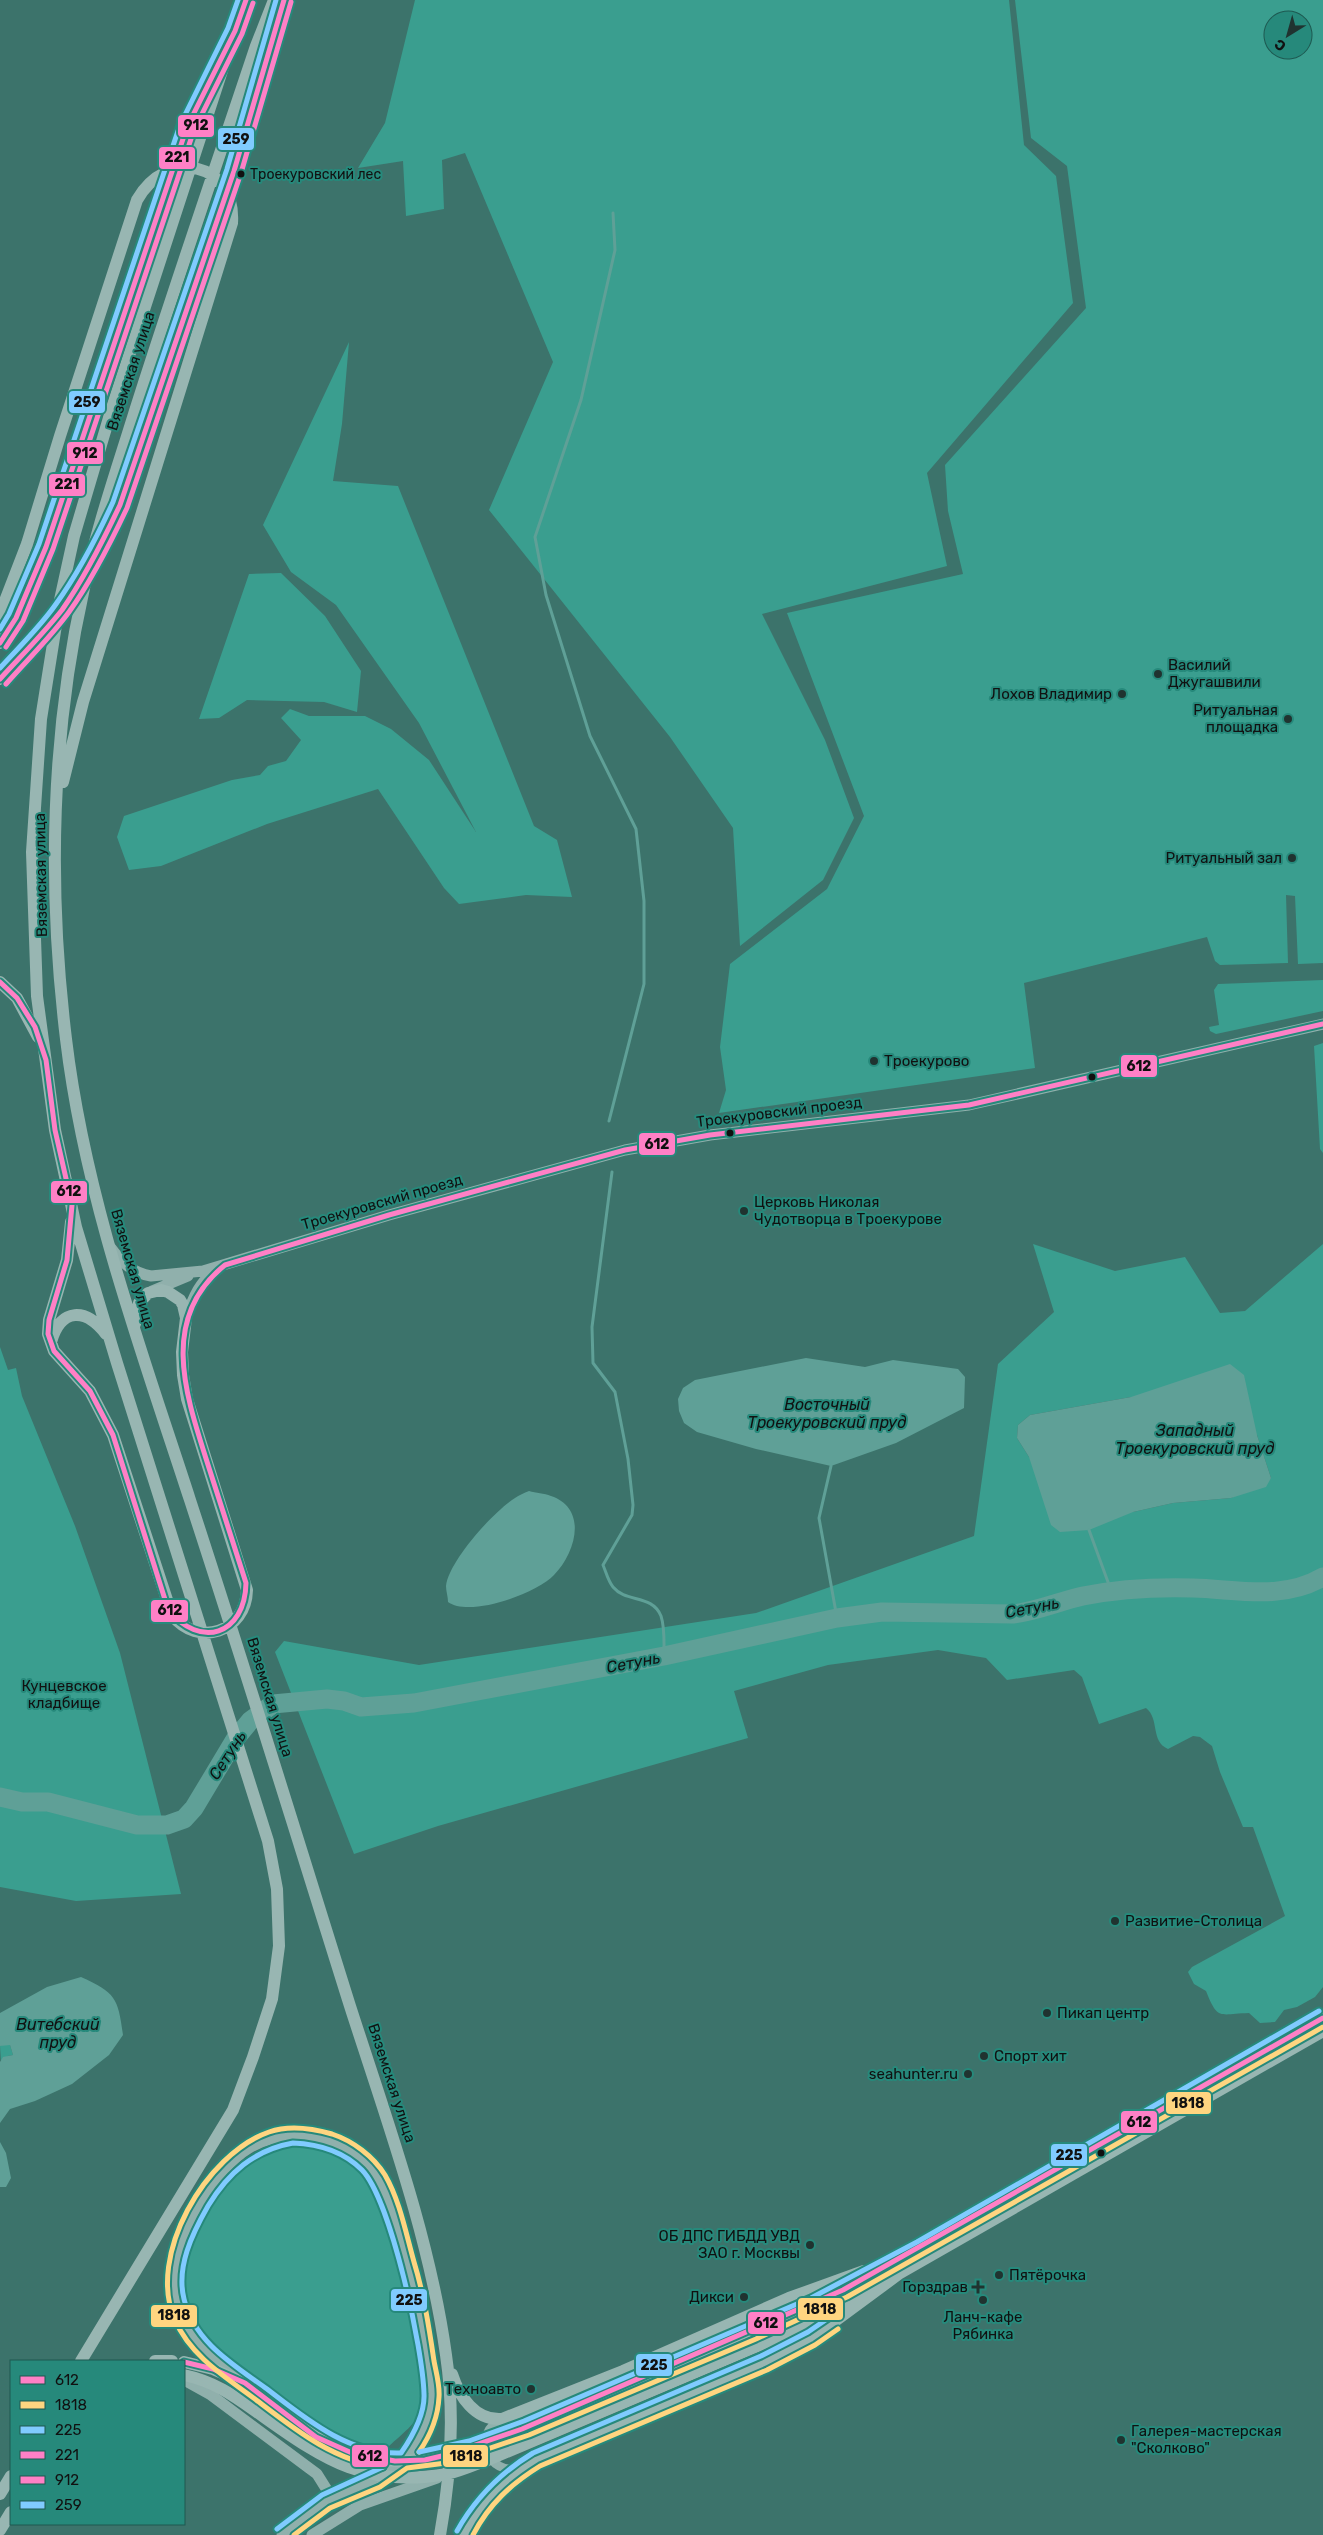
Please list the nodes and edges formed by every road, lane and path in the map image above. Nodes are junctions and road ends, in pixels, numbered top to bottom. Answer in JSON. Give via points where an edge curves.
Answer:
{"nodes":[{"id":1,"x":246,"y":0,"type":"edge"},
{"id":2,"x":274,"y":0,"type":"edge"},
{"id":3,"x":284,"y":0,"type":"edge"},
{"id":4,"x":235,"y":31,"type":"junction"},
{"id":5,"x":0,"y":614,"type":"edge"},
{"id":6,"x":0,"y":643,"type":"edge"},
{"id":7,"x":0,"y":679,"type":"edge"},
{"id":8,"x":56,"y":809,"type":"junction"},
{"id":9,"x":0,"y":982,"type":"edge"},
{"id":10,"x":1323,"y":1024,"type":"edge"},
{"id":11,"x":46,"y":1060,"type":"junction"},
{"id":12,"x":72,"y":1206,"type":"junction"},
{"id":13,"x":108,"y":1245,"type":"junction"},
{"id":14,"x":224,"y":1265,"type":"junction"},
{"id":15,"x":202,"y":1271,"type":"junction"},
{"id":16,"x":144,"y":1275,"type":"junction"},
{"id":17,"x":166,"y":1285,"type":"junction"},
{"id":18,"x":148,"y":1293,"type":"junction"},
{"id":19,"x":180,"y":1300,"type":"junction"},
{"id":20,"x":186,"y":1315,"type":"junction"},
{"id":21,"x":135,"y":1332,"type":"junction"},
{"id":22,"x":110,"y":1340,"type":"junction"},
{"id":23,"x":50,"y":1344,"type":"junction"},
{"id":24,"x":1323,"y":2018,"type":"edge"},
{"id":25,"x":1323,"y":2031,"type":"edge"},
{"id":26,"x":919,"y":2249,"type":"junction"},
{"id":27,"x":900,"y":2273,"type":"junction"},
{"id":28,"x":447,"y":2357,"type":"junction"},
{"id":29,"x":82,"y":2360,"type":"edge"},
{"id":30,"x":185,"y":2362,"type":"edge"},
{"id":31,"x":185,"y":2375,"type":"edge"},
{"id":32,"x":185,"y":2381,"type":"edge"},
{"id":33,"x":245,"y":2383,"type":"junction"},
{"id":34,"x":502,"y":2419,"type":"junction"},
{"id":35,"x":515,"y":2471,"type":"junction"},
{"id":36,"x":448,"y":2474,"type":"junction"},
{"id":37,"x":10,"y":2478,"type":"edge"},
{"id":38,"x":10,"y":2486,"type":"edge"},
{"id":39,"x":0,"y":2494,"type":"edge"},
{"id":40,"x":0,"y":2501,"type":"edge"},
{"id":41,"x":326,"y":2501,"type":"junction"},
{"id":42,"x":10,"y":2514,"type":"edge"},
{"id":43,"x":0,"y":2530,"type":"edge"},
{"id":44,"x":282,"y":2535,"type":"edge"},
{"id":45,"x":312,"y":2535,"type":"edge"},
{"id":46,"x":440,"y":2535,"type":"edge"},
{"id":47,"x":464,"y":2535,"type":"edge"}],
"edges":[{"from":1,"to":4,"type":"main road"},
{"from":2,"to":8,"type":"main road","name":"Вяземская улица","via":[[145,380],[90,561],[66,691],[58,752]]},
{"from":3,"to":7,"type":"main road","via":[[234,171],[120,505],[97,555],[52,622]]},
{"from":4,"to":6,"type":"main road","via":[[187,127],[46,546],[20,610]]},
{"from":4,"to":11,"type":"main road","name":"Вяземская улица","via":[[89,481],[60,600],[40,719],[32,852],[37,996]]},
{"from":5,"to":8,"type":"main road","via":[[28,544],[137,200],[152,180],[166,171],[191,168],[207,174],[221,184],[230,198],[232,223],[83,702]]},
{"from":8,"to":13,"type":"main road","name":"Вяземская улица","via":[[59,974],[66,1044],[80,1124]]},
{"from":9,"to":11,"type":"main road","via":[[18,998],[35,1027]]},
{"from":10,"to":14,"type":"street","name":"Троекуровский проезд","via":[[969,1104],[710,1135],[624,1150],[388,1215]]},
{"from":11,"to":12,"type":"main road","name":"Вяземская улица","via":[[55,1130]]},
{"from":12,"to":22,"type":"main road","name":"Вяземская улица"},
{"from":12,"to":23,"type":"main road","via":[[67,1260],[49,1320]]},
{"from":13,"to":16,"type":"street","via":[[126,1265]]},
{"from":13,"to":21,"type":"main road","name":"Вяземская улица"},
{"from":14,"to":15,"type":"street","name":"Троекуровский проезд"},
{"from":14,"to":20,"type":"street","via":[[202,1283]]},
{"from":15,"to":16,"type":"street","name":"Троекуровский проезд"},
{"from":15,"to":17,"type":"street"},
{"from":15,"to":20,"type":"street","via":[[190,1284]]},
{"from":16,"to":17,"type":"street"},
{"from":17,"to":18,"type":"street"},
{"from":17,"to":19,"type":"street"},
{"from":18,"to":19,"type":"main road","via":[[161,1290]]},
{"from":18,"to":21,"type":"main road","via":[[137,1310]]},
{"from":19,"to":20,"type":"main road"},
{"from":20,"to":23,"type":"main road","via":[[183,1375],[187,1399],[246,1583],[245,1604],[239,1617],[229,1626],[208,1633],[194,1632],[172,1615],[112,1435],[90,1391]]},
{"from":21,"to":28,"type":"main road","name":"Вяземская улица","via":[[250,1684],[398,2157],[435,2296]]},
{"from":22,"to":23,"type":"main road","via":[[97,1322],[78,1314],[60,1322]]},
{"from":22,"to":29,"type":"main road","name":"Вяземская улица","via":[[268,1841],[277,1889],[279,1946],[272,1999],[233,2110]]},
{"from":24,"to":26,"type":"main road"},
{"from":25,"to":27,"type":"main road"},
{"from":26,"to":33,"type":"main road","via":[[834,2295],[652,2375],[522,2429],[425,2460],[395,2461],[352,2453],[316,2436]]},
{"from":26,"to":34,"type":"main road","via":[[789,2298],[623,2371]]},
{"from":27,"to":35,"type":"main road","via":[[844,2316],[764,2363],[537,2458]]},
{"from":27,"to":36,"type":"main road","via":[[788,2333]]},
{"from":28,"to":34,"type":"main road","via":[[456,2386],[466,2402],[476,2412]]},
{"from":28,"to":46,"type":"main road","name":"Вяземская улица","via":[[450,2480]]},
{"from":30,"to":33,"type":"main road","via":[[213,2369]]},
{"from":31,"to":36,"type":"main road","via":[[220,2386],[311,2450],[348,2467],[404,2478]]},
{"from":32,"to":41,"type":"street","via":[[211,2395],[317,2474],[327,2490]]},
{"from":33,"to":41,"type":"street","via":[[194,2338],[181,2316],[173,2275],[182,2237],[200,2202],[223,2170],[249,2148],[280,2137],[306,2136],[331,2141],[360,2158],[382,2184],[418,2302],[432,2395],[419,2439],[406,2458],[377,2480]]},
{"from":34,"to":35,"type":"street","via":[[494,2423],[486,2434],[486,2452],[494,2464]]},
{"from":35,"to":47,"type":"main road","via":[[482,2505]]},
{"from":36,"to":45,"type":"street","via":[[360,2505]]},
{"from":37,"to":39,"type":"main road"},
{"from":38,"to":40,"type":"main road"},
{"from":41,"to":44,"type":"street"},
{"from":42,"to":43,"type":"main road"}]}
